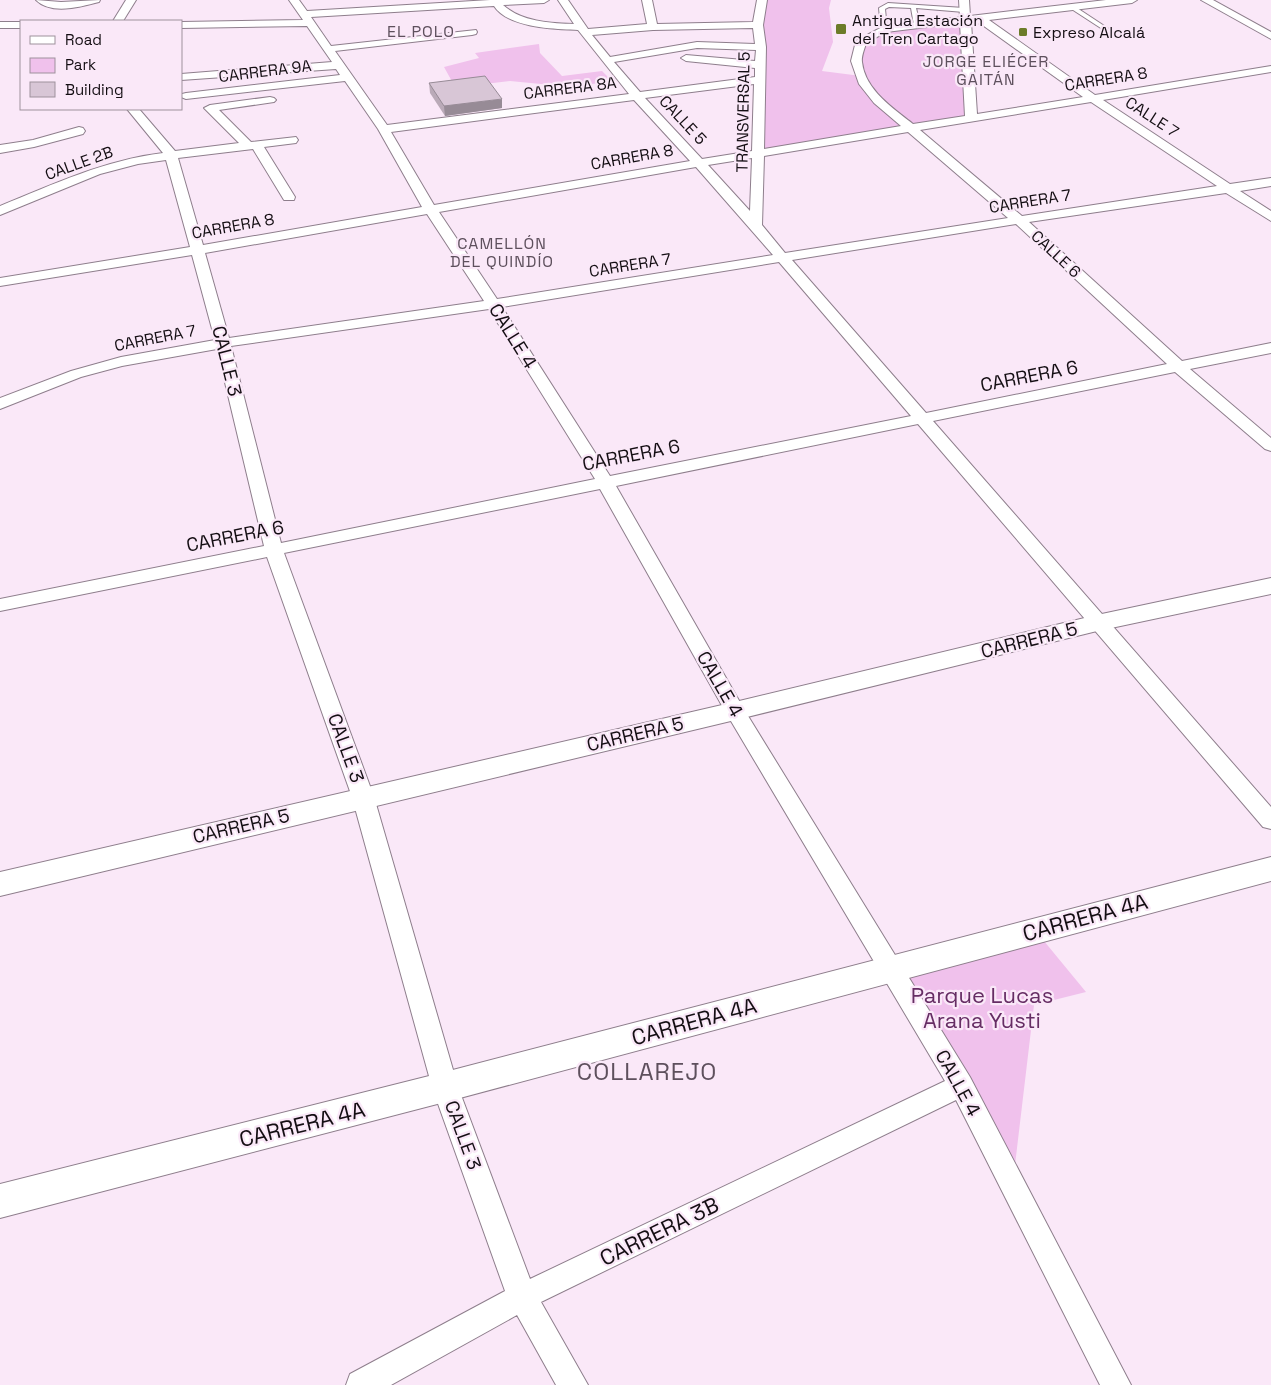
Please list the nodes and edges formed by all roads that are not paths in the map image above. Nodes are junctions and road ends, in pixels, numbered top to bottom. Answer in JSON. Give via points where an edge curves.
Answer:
{"nodes":[{"id":1,"x":41,"y":0,"type":"edge"},
{"id":2,"x":95,"y":0,"type":"edge"},
{"id":3,"x":131,"y":0,"type":"edge"},
{"id":4,"x":294,"y":0,"type":"edge"},
{"id":5,"x":544,"y":0,"type":"edge"},
{"id":6,"x":563,"y":0,"type":"edge"},
{"id":7,"x":647,"y":0,"type":"edge"},
{"id":8,"x":762,"y":0,"type":"edge"},
{"id":9,"x":1132,"y":0,"type":"edge"},
{"id":10,"x":1206,"y":0,"type":"edge"},
{"id":11,"x":495,"y":2,"type":"edge"},
{"id":12,"x":889,"y":2,"type":"edge"},
{"id":13,"x":913,"y":6,"type":"junction"},
{"id":14,"x":1072,"y":7,"type":"junction"},
{"id":15,"x":964,"y":10,"type":"edge"},
{"id":16,"x":308,"y":19,"type":"junction"},
{"id":17,"x":119,"y":20,"type":"edge"},
{"id":18,"x":0,"y":25,"type":"edge"},
{"id":19,"x":20,"y":25,"type":"edge"},
{"id":20,"x":182,"y":25,"type":"edge"},
{"id":21,"x":758,"y":25,"type":"junction"},
{"id":22,"x":917,"y":25,"type":"junction"},
{"id":23,"x":653,"y":27,"type":"junction"},
{"id":24,"x":583,"y":29,"type":"junction"},
{"id":25,"x":884,"y":29,"type":"junction"},
{"id":26,"x":472,"y":32,"type":"dead end"},
{"id":27,"x":1112,"y":33,"type":"dead end"},
{"id":28,"x":1271,"y":36,"type":"edge"},
{"id":29,"x":761,"y":47,"type":"junction"},
{"id":30,"x":329,"y":49,"type":"junction"},
{"id":31,"x":686,"y":58,"type":"dead end"},
{"id":32,"x":609,"y":60,"type":"junction"},
{"id":33,"x":340,"y":65,"type":"junction"},
{"id":34,"x":760,"y":65,"type":"junction"},
{"id":35,"x":1271,"y":69,"type":"edge"},
{"id":36,"x":182,"y":77,"type":"edge"},
{"id":37,"x":348,"y":77,"type":"junction"},
{"id":38,"x":760,"y":80,"type":"junction"},
{"id":39,"x":638,"y":95,"type":"junction"},
{"id":40,"x":186,"y":96,"type":"dead end"},
{"id":41,"x":278,"y":99,"type":"dead end"},
{"id":42,"x":1094,"y":99,"type":"junction"},
{"id":43,"x":134,"y":110,"type":"edge"},
{"id":44,"x":971,"y":118,"type":"junction"},
{"id":45,"x":909,"y":128,"type":"junction"},
{"id":46,"x":384,"y":129,"type":"junction"},
{"id":47,"x":79,"y":131,"type":"dead end"},
{"id":48,"x":292,"y":140,"type":"dead end"},
{"id":49,"x":253,"y":145,"type":"junction"},
{"id":50,"x":0,"y":149,"type":"edge"},
{"id":51,"x":760,"y":154,"type":"junction"},
{"id":52,"x":171,"y":155,"type":"junction"},
{"id":53,"x":700,"y":162,"type":"junction"},
{"id":54,"x":1271,"y":182,"type":"edge"},
{"id":55,"x":1231,"y":188,"type":"junction"},
{"id":56,"x":289,"y":197,"type":"dead end"},
{"id":57,"x":430,"y":210,"type":"junction"},
{"id":58,"x":0,"y":211,"type":"edge"},
{"id":59,"x":1271,"y":217,"type":"edge"},
{"id":60,"x":1019,"y":220,"type":"junction"},
{"id":61,"x":756,"y":225,"type":"junction"},
{"id":62,"x":198,"y":250,"type":"junction"},
{"id":63,"x":783,"y":259,"type":"junction"},
{"id":64,"x":0,"y":282,"type":"edge"},
{"id":65,"x":493,"y":304,"type":"junction"},
{"id":66,"x":223,"y":343,"type":"junction"},
{"id":67,"x":1271,"y":348,"type":"edge"},
{"id":68,"x":1180,"y":368,"type":"junction"},
{"id":69,"x":0,"y":404,"type":"edge"},
{"id":70,"x":921,"y":418,"type":"junction"},
{"id":71,"x":1271,"y":446,"type":"edge"},
{"id":72,"x":604,"y":482,"type":"junction"},
{"id":73,"x":274,"y":550,"type":"junction"},
{"id":74,"x":1271,"y":586,"type":"edge"},
{"id":75,"x":0,"y":604,"type":"edge"},
{"id":76,"x":1097,"y":623,"type":"junction"},
{"id":77,"x":735,"y":711,"type":"junction"},
{"id":78,"x":363,"y":797,"type":"junction"},
{"id":79,"x":1271,"y":822,"type":"edge"},
{"id":80,"x":1271,"y":869,"type":"edge"},
{"id":81,"x":0,"y":884,"type":"edge"},
{"id":82,"x":891,"y":968,"type":"junction"},
{"id":83,"x":961,"y":1085,"type":"junction"},
{"id":84,"x":445,"y":1088,"type":"junction"},
{"id":85,"x":0,"y":1201,"type":"edge"},
{"id":86,"x":522,"y":1297,"type":"junction"},
{"id":87,"x":361,"y":1385,"type":"edge"},
{"id":88,"x":573,"y":1385,"type":"edge"},
{"id":89,"x":1116,"y":1385,"type":"edge"}],
"edges":[{"from":1,"to":2,"type":"street","via":[[65,5]]},
{"from":3,"to":17,"type":"street"},
{"from":4,"to":16,"type":"street","name":"CALLE 4"},
{"from":5,"to":11,"type":"street"},
{"from":6,"to":24,"type":"street","name":"CALLE 5"},
{"from":7,"to":23,"type":"street"},
{"from":8,"to":21,"type":"street","name":"TRANSVERSAL 5"},
{"from":9,"to":14,"type":"street","name":"CALLE 6"},
{"from":10,"to":28,"type":"street"},
{"from":11,"to":16,"type":"street"},
{"from":11,"to":24,"type":"street","via":[[505,14],[546,25]]},
{"from":12,"to":13,"type":"lane"},
{"from":12,"to":25,"type":"lane","via":[[882,8]]},
{"from":13,"to":15,"type":"lane"},
{"from":13,"to":22,"type":"lane"},
{"from":14,"to":15,"type":"street","name":"CALLE 6"},
{"from":14,"to":27,"type":"lane"},
{"from":15,"to":22,"type":"street","name":"CALLE 6"},
{"from":15,"to":42,"type":"street","name":"CALLE 7"},
{"from":15,"to":44,"type":"street"},
{"from":16,"to":20,"type":"street"},
{"from":16,"to":30,"type":"street","name":"CALLE 4"},
{"from":18,"to":19,"type":"street"},
{"from":21,"to":23,"type":"street"},
{"from":21,"to":29,"type":"street","name":"TRANSVERSAL 5"},
{"from":22,"to":25,"type":"street","name":"CALLE 6"},
{"from":23,"to":24,"type":"street"},
{"from":24,"to":32,"type":"street","name":"CALLE 5"},
{"from":25,"to":45,"type":"street","name":"CALLE 6","via":[[861,41],[856,61],[867,87],[878,101]]},
{"from":26,"to":30,"type":"street"},
{"from":29,"to":32,"type":"street","via":[[696,45]]},
{"from":29,"to":34,"type":"street","name":"TRANSVERSAL 5"},
{"from":30,"to":33,"type":"street","name":"CALLE 4"},
{"from":31,"to":34,"type":"street"},
{"from":32,"to":39,"type":"street","name":"CALLE 5"},
{"from":33,"to":36,"type":"street"},
{"from":33,"to":37,"type":"street","name":"CALLE 4"},
{"from":34,"to":38,"type":"street","name":"TRANSVERSAL 5"},
{"from":35,"to":42,"type":"street","name":"CARRERA 8"},
{"from":37,"to":40,"type":"street","name":"CARRERA 9A"},
{"from":37,"to":46,"type":"street","name":"CALLE 4","via":[[352,90]]},
{"from":38,"to":39,"type":"street","name":"CARRERA 8A"},
{"from":38,"to":51,"type":"street","name":"TRANSVERSAL 5"},
{"from":39,"to":46,"type":"street","name":"CARRERA 8A"},
{"from":39,"to":53,"type":"street","name":"CALLE 5"},
{"from":41,"to":49,"type":"street","via":[[210,108]]},
{"from":42,"to":44,"type":"street","name":"CARRERA 8"},
{"from":42,"to":55,"type":"street","name":"CALLE 7"},
{"from":43,"to":52,"type":"street","name":"CALLE 3"},
{"from":44,"to":45,"type":"street","name":"CARRERA 8"},
{"from":45,"to":51,"type":"street","name":"CARRERA 8"},
{"from":45,"to":60,"type":"street","name":"CALLE 6"},
{"from":46,"to":57,"type":"street","name":"CALLE 4"},
{"from":47,"to":50,"type":"street"},
{"from":48,"to":49,"type":"street"},
{"from":49,"to":52,"type":"street"},
{"from":49,"to":56,"type":"street"},
{"from":51,"to":53,"type":"street","name":"CARRERA 8"},
{"from":51,"to":61,"type":"street","name":"TRANSVERSAL 5"},
{"from":52,"to":58,"type":"street","name":"CALLE 2B","via":[[96,171]]},
{"from":52,"to":62,"type":"street","name":"CALLE 3"},
{"from":53,"to":57,"type":"street","name":"CARRERA 8"},
{"from":53,"to":61,"type":"street","name":"CALLE 5"},
{"from":54,"to":55,"type":"street","name":"CARRERA 7"},
{"from":55,"to":59,"type":"street","name":"CALLE 7"},
{"from":55,"to":60,"type":"street","name":"CARRERA 7"},
{"from":57,"to":62,"type":"street","name":"CARRERA 8"},
{"from":57,"to":65,"type":"street","name":"CALLE 4"},
{"from":60,"to":63,"type":"street","name":"CARRERA 7"},
{"from":60,"to":68,"type":"street","name":"CALLE 6"},
{"from":61,"to":63,"type":"street","name":"CALLE 5"},
{"from":62,"to":64,"type":"street","name":"CARRERA 8"},
{"from":62,"to":66,"type":"street","name":"CALLE 3"},
{"from":63,"to":65,"type":"street","name":"CARRERA 7"},
{"from":63,"to":70,"type":"street","name":"CALLE 5"},
{"from":65,"to":66,"type":"street","name":"CARRERA 7"},
{"from":65,"to":72,"type":"street","name":"CALLE 4"},
{"from":66,"to":69,"type":"street","name":"CARRERA 7","via":[[76,374]]},
{"from":66,"to":73,"type":"street","name":"CALLE 3"},
{"from":67,"to":68,"type":"street","name":"CARRERA 6"},
{"from":68,"to":70,"type":"street","name":"CARRERA 6"},
{"from":68,"to":71,"type":"street","name":"CALLE 6"},
{"from":70,"to":72,"type":"street","name":"CARRERA 6"},
{"from":70,"to":76,"type":"street","name":"CALLE 5"},
{"from":72,"to":73,"type":"street","name":"CARRERA 6"},
{"from":72,"to":77,"type":"street","name":"CALLE 4"},
{"from":73,"to":75,"type":"street","name":"CARRERA 6"},
{"from":73,"to":78,"type":"street","name":"CALLE 3"},
{"from":74,"to":76,"type":"main road","name":"CARRERA 5"},
{"from":76,"to":77,"type":"main road","name":"CARRERA 5"},
{"from":76,"to":79,"type":"street","name":"CALLE 5"},
{"from":77,"to":78,"type":"main road","name":"CARRERA 5"},
{"from":77,"to":82,"type":"street","name":"CALLE 4"},
{"from":78,"to":81,"type":"main road","name":"CARRERA 5"},
{"from":78,"to":84,"type":"street","name":"CALLE 3"},
{"from":80,"to":82,"type":"main road","name":"CARRERA 4A"},
{"from":82,"to":83,"type":"street","name":"CALLE 4"},
{"from":82,"to":84,"type":"main road","name":"CARRERA 4A"},
{"from":83,"to":86,"type":"street","name":"CARRERA 3B"},
{"from":83,"to":89,"type":"street","name":"CALLE 4"},
{"from":84,"to":85,"type":"main road","name":"CARRERA 4A"},
{"from":84,"to":86,"type":"street","name":"CALLE 3"},
{"from":86,"to":87,"type":"street","name":"CARRERA 3B"},
{"from":86,"to":88,"type":"street","name":"CALLE 3"}]}
